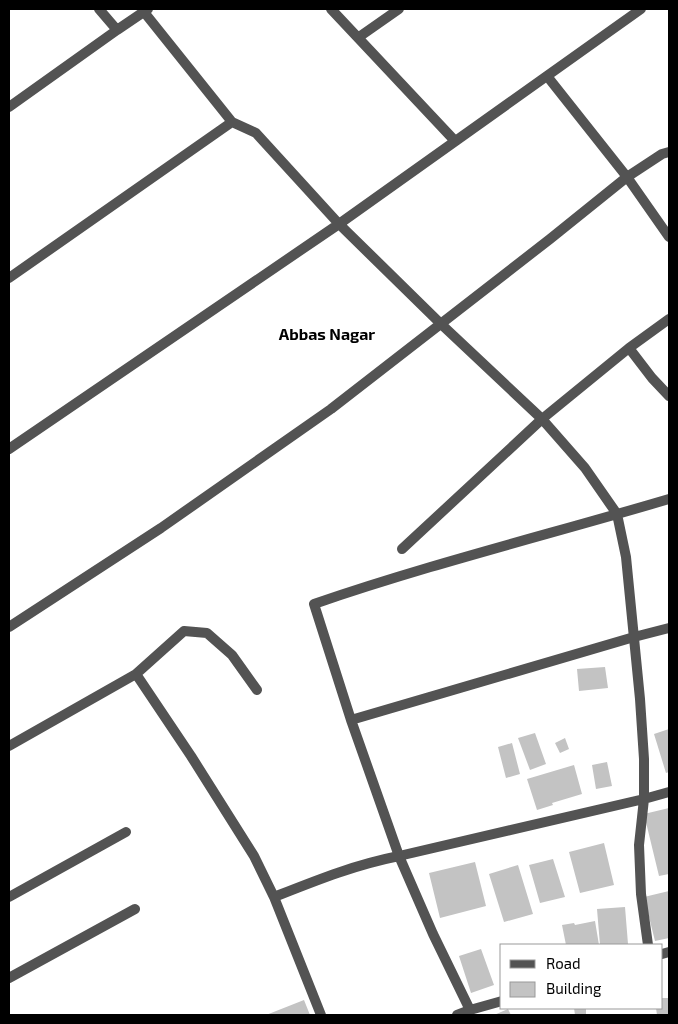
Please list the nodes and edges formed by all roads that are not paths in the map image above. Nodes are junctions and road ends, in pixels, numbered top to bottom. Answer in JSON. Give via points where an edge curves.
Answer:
{"nodes":[{"id":1,"x":99,"y":9,"type":"edge"},
{"id":2,"x":331,"y":9,"type":"edge"},
{"id":3,"x":399,"y":9,"type":"edge"},
{"id":4,"x":641,"y":9,"type":"edge"},
{"id":5,"x":146,"y":10,"type":"edge"},
{"id":6,"x":117,"y":30,"type":"junction"},
{"id":7,"x":359,"y":38,"type":"junction"},
{"id":8,"x":547,"y":76,"type":"junction"},
{"id":9,"x":9,"y":107,"type":"edge"},
{"id":10,"x":232,"y":122,"type":"junction"},
{"id":11,"x":455,"y":142,"type":"junction"},
{"id":12,"x":669,"y":152,"type":"edge"},
{"id":13,"x":627,"y":177,"type":"junction"},
{"id":14,"x":339,"y":224,"type":"junction"},
{"id":15,"x":669,"y":237,"type":"edge"},
{"id":16,"x":9,"y":278,"type":"edge"},
{"id":17,"x":669,"y":319,"type":"edge"},
{"id":18,"x":441,"y":324,"type":"junction"},
{"id":19,"x":629,"y":348,"type":"junction"},
{"id":20,"x":669,"y":396,"type":"edge"},
{"id":21,"x":542,"y":419,"type":"junction"},
{"id":22,"x":9,"y":449,"type":"edge"},
{"id":23,"x":669,"y":499,"type":"edge"},
{"id":24,"x":617,"y":514,"type":"junction"},
{"id":25,"x":402,"y":549,"type":"dead end"},
{"id":26,"x":9,"y":627,"type":"edge"},
{"id":27,"x":669,"y":628,"type":"edge"},
{"id":28,"x":634,"y":637,"type":"junction"},
{"id":29,"x":136,"y":674,"type":"junction"},
{"id":30,"x":257,"y":690,"type":"dead end"},
{"id":31,"x":351,"y":720,"type":"junction"},
{"id":32,"x":9,"y":746,"type":"edge"},
{"id":33,"x":669,"y":792,"type":"edge"},
{"id":34,"x":644,"y":799,"type":"junction"},
{"id":35,"x":126,"y":832,"type":"dead end"},
{"id":36,"x":399,"y":856,"type":"junction"},
{"id":37,"x":9,"y":897,"type":"edge"},
{"id":38,"x":274,"y":897,"type":"junction"},
{"id":39,"x":135,"y":909,"type":"dead end"},
{"id":40,"x":648,"y":944,"type":"edge"},
{"id":41,"x":9,"y":978,"type":"edge"},
{"id":42,"x":500,"y":1002,"type":"edge"},
{"id":43,"x":470,"y":1010,"type":"junction"},
{"id":44,"x":321,"y":1015,"type":"edge"},
{"id":45,"x":457,"y":1015,"type":"edge"}],
"edges":[{"from":1,"to":6,"type":"street"},
{"from":2,"to":7,"type":"street"},
{"from":3,"to":7,"type":"street"},
{"from":4,"to":8,"type":"street"},
{"from":5,"to":6,"type":"street"},
{"from":5,"to":10,"type":"street"},
{"from":6,"to":9,"type":"street"},
{"from":7,"to":11,"type":"street"},
{"from":8,"to":11,"type":"street"},
{"from":8,"to":13,"type":"street"},
{"from":10,"to":14,"type":"street","via":[[256,132]]},
{"from":10,"to":16,"type":"street"},
{"from":11,"to":14,"type":"street"},
{"from":12,"to":13,"type":"street"},
{"from":13,"to":15,"type":"street"},
{"from":13,"to":18,"type":"street"},
{"from":14,"to":18,"type":"street"},
{"from":14,"to":22,"type":"street"},
{"from":17,"to":19,"type":"street"},
{"from":18,"to":21,"type":"street"},
{"from":18,"to":26,"type":"street","via":[[331,409],[186,511]]},
{"from":19,"to":20,"type":"street"},
{"from":19,"to":21,"type":"street"},
{"from":21,"to":24,"type":"street","via":[[585,468]]},
{"from":21,"to":25,"type":"street"},
{"from":23,"to":24,"type":"street"},
{"from":24,"to":28,"type":"street","via":[[626,557]]},
{"from":24,"to":31,"type":"street","via":[[314,604]]},
{"from":27,"to":28,"type":"street"},
{"from":28,"to":31,"type":"street"},
{"from":28,"to":34,"type":"street"},
{"from":29,"to":30,"type":"street","via":[[184,632],[207,633],[232,656]]},
{"from":29,"to":32,"type":"street"},
{"from":29,"to":38,"type":"street","via":[[254,856]]},
{"from":31,"to":36,"type":"street"},
{"from":33,"to":34,"type":"street"},
{"from":34,"to":36,"type":"street"},
{"from":34,"to":40,"type":"street","via":[[639,845]]},
{"from":35,"to":37,"type":"street"},
{"from":36,"to":38,"type":"street","via":[[325,876]]},
{"from":36,"to":43,"type":"street"},
{"from":38,"to":44,"type":"street"},
{"from":39,"to":41,"type":"street"},
{"from":42,"to":43,"type":"street"},
{"from":43,"to":45,"type":"street"}]}
